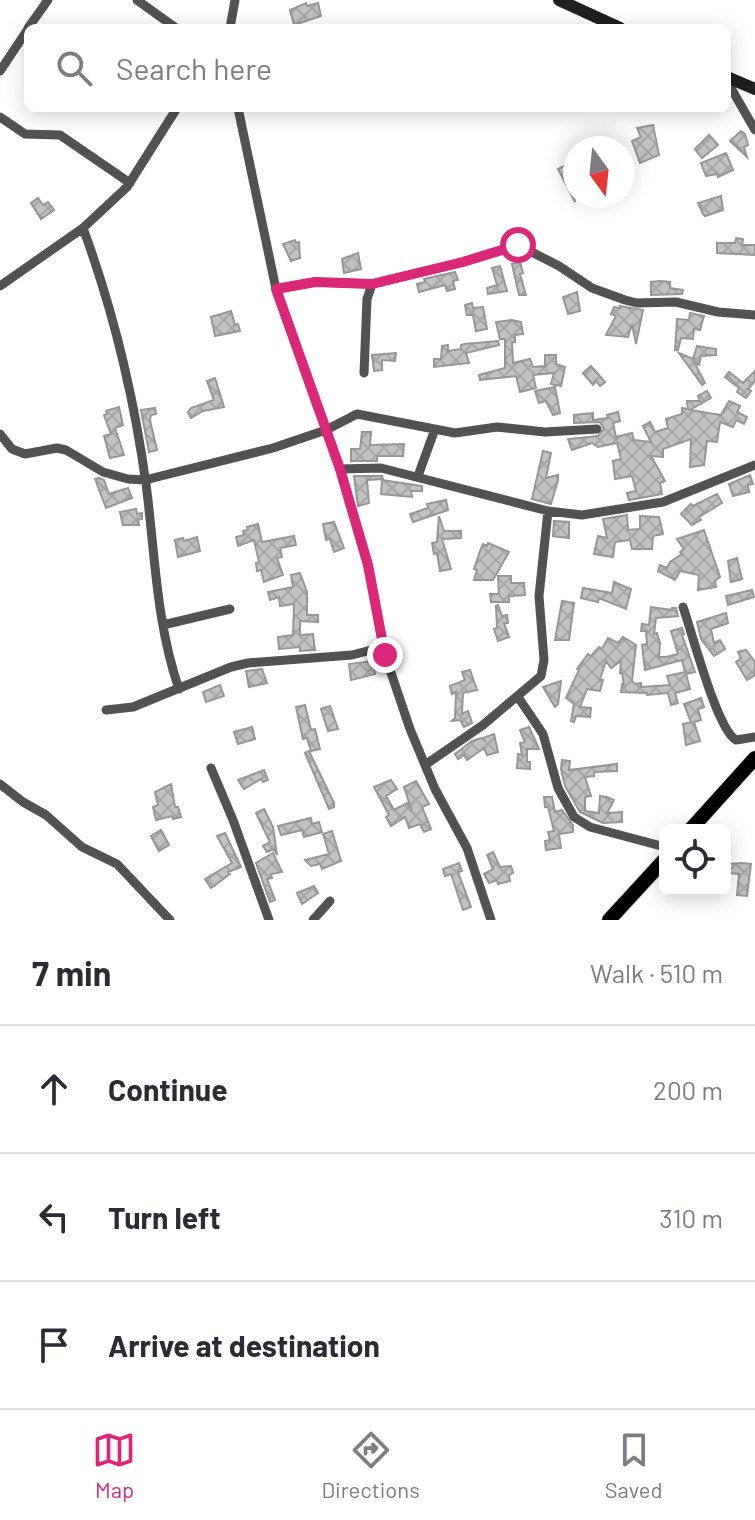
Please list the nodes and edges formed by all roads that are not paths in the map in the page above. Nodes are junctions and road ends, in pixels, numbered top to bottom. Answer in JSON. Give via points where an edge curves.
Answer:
{"nodes":[{"id":1,"x":48,"y":0,"type":"edge"},
{"id":2,"x":137,"y":0,"type":"edge"},
{"id":3,"x":235,"y":0,"type":"edge"},
{"id":4,"x":562,"y":1,"type":"edge"},
{"id":5,"x":31,"y":24,"type":"edge"},
{"id":6,"x":170,"y":24,"type":"edge"},
{"id":7,"x":231,"y":24,"type":"edge"},
{"id":8,"x":611,"y":24,"type":"edge"},
{"id":9,"x":24,"y":34,"type":"edge"},
{"id":10,"x":0,"y":71,"type":"edge"},
{"id":11,"x":731,"y":80,"type":"edge"},
{"id":12,"x":731,"y":86,"type":"edge"},
{"id":13,"x":755,"y":89,"type":"edge"},
{"id":14,"x":174,"y":112,"type":"edge"},
{"id":15,"x":239,"y":112,"type":"edge"},
{"id":16,"x":0,"y":117,"type":"edge"},
{"id":17,"x":755,"y":130,"type":"edge"},
{"id":18,"x":130,"y":183,"type":"junction"},
{"id":19,"x":83,"y":228,"type":"junction"},
{"id":20,"x":372,"y":284,"type":"junction"},
{"id":21,"x":0,"y":286,"type":"edge"},
{"id":22,"x":276,"y":289,"type":"junction"},
{"id":23,"x":755,"y":315,"type":"edge"},
{"id":24,"x":364,"y":373,"type":"dead end"},
{"id":25,"x":435,"y":429,"type":"junction"},
{"id":26,"x":597,"y":429,"type":"dead end"},
{"id":27,"x":326,"y":430,"type":"junction"},
{"id":28,"x":0,"y":434,"type":"edge"},
{"id":29,"x":755,"y":465,"type":"edge"},
{"id":30,"x":340,"y":469,"type":"junction"},
{"id":31,"x":418,"y":476,"type":"junction"},
{"id":32,"x":145,"y":480,"type":"junction"},
{"id":33,"x":548,"y":511,"type":"junction"},
{"id":34,"x":683,"y":607,"type":"dead end"},
{"id":35,"x":230,"y":609,"type":"dead end"},
{"id":36,"x":163,"y":625,"type":"junction"},
{"id":37,"x":383,"y":647,"type":"junction"},
{"id":38,"x":179,"y":689,"type":"junction"},
{"id":39,"x":518,"y":697,"type":"junction"},
{"id":40,"x":106,"y":710,"type":"dead end"},
{"id":41,"x":755,"y":737,"type":"edge"},
{"id":42,"x":754,"y":763,"type":"edge"},
{"id":43,"x":425,"y":765,"type":"junction"},
{"id":44,"x":211,"y":768,"type":"dead end"},
{"id":45,"x":0,"y":784,"type":"edge"},
{"id":46,"x":696,"y":824,"type":"edge"},
{"id":47,"x":659,"y":845,"type":"edge"},
{"id":48,"x":659,"y":866,"type":"edge"},
{"id":49,"x":330,"y":901,"type":"dead end"},
{"id":50,"x":170,"y":920,"type":"edge"},
{"id":51,"x":269,"y":920,"type":"edge"},
{"id":52,"x":313,"y":920,"type":"edge"},
{"id":53,"x":491,"y":920,"type":"edge"},
{"id":54,"x":609,"y":920,"type":"edge"}],
"edges":[{"from":1,"to":5,"type":"street"},
{"from":2,"to":6,"type":"street"},
{"from":3,"to":7,"type":"street"},
{"from":4,"to":8,"type":"street"},
{"from":9,"to":10,"type":"street"},
{"from":11,"to":13,"type":"street"},
{"from":12,"to":17,"type":"street"},
{"from":14,"to":18,"type":"street"},
{"from":15,"to":22,"type":"street"},
{"from":16,"to":18,"type":"street","via":[[25,134],[60,135]]},
{"from":18,"to":19,"type":"street"},
{"from":19,"to":21,"type":"street"},
{"from":19,"to":32,"type":"street","via":[[121,355]]},
{"from":20,"to":22,"type":"street","via":[[315,282]]},
{"from":20,"to":23,"type":"street","via":[[518,245],[592,288],[625,300]]},
{"from":20,"to":24,"type":"street"},
{"from":22,"to":27,"type":"street"},
{"from":25,"to":26,"type":"street"},
{"from":25,"to":27,"type":"street","via":[[363,414]]},
{"from":25,"to":31,"type":"street"},
{"from":27,"to":30,"type":"street"},
{"from":27,"to":32,"type":"street"},
{"from":28,"to":32,"type":"street","via":[[12,449],[25,454],[57,448],[103,472]]},
{"from":29,"to":33,"type":"street","via":[[663,502],[582,515]]},
{"from":30,"to":31,"type":"street","via":[[381,468]]},
{"from":30,"to":37,"type":"street","via":[[368,565]]},
{"from":31,"to":33,"type":"street"},
{"from":32,"to":36,"type":"street"},
{"from":33,"to":39,"type":"street","via":[[539,596],[543,669]]},
{"from":34,"to":41,"type":"street","via":[[726,730],[736,740]]},
{"from":35,"to":36,"type":"street"},
{"from":36,"to":38,"type":"street"},
{"from":37,"to":38,"type":"street","via":[[352,655],[248,663]]},
{"from":37,"to":43,"type":"street"},
{"from":38,"to":40,"type":"street","via":[[133,707]]},
{"from":39,"to":43,"type":"street"},
{"from":39,"to":47,"type":"street","via":[[543,734],[558,788],[574,817],[590,827]]},
{"from":42,"to":46,"type":"main road"},
{"from":43,"to":53,"type":"street","via":[[467,848]]},
{"from":44,"to":51,"type":"street"},
{"from":45,"to":50,"type":"street","via":[[82,847],[117,864]]},
{"from":48,"to":54,"type":"main road"},
{"from":49,"to":52,"type":"street"}]}
